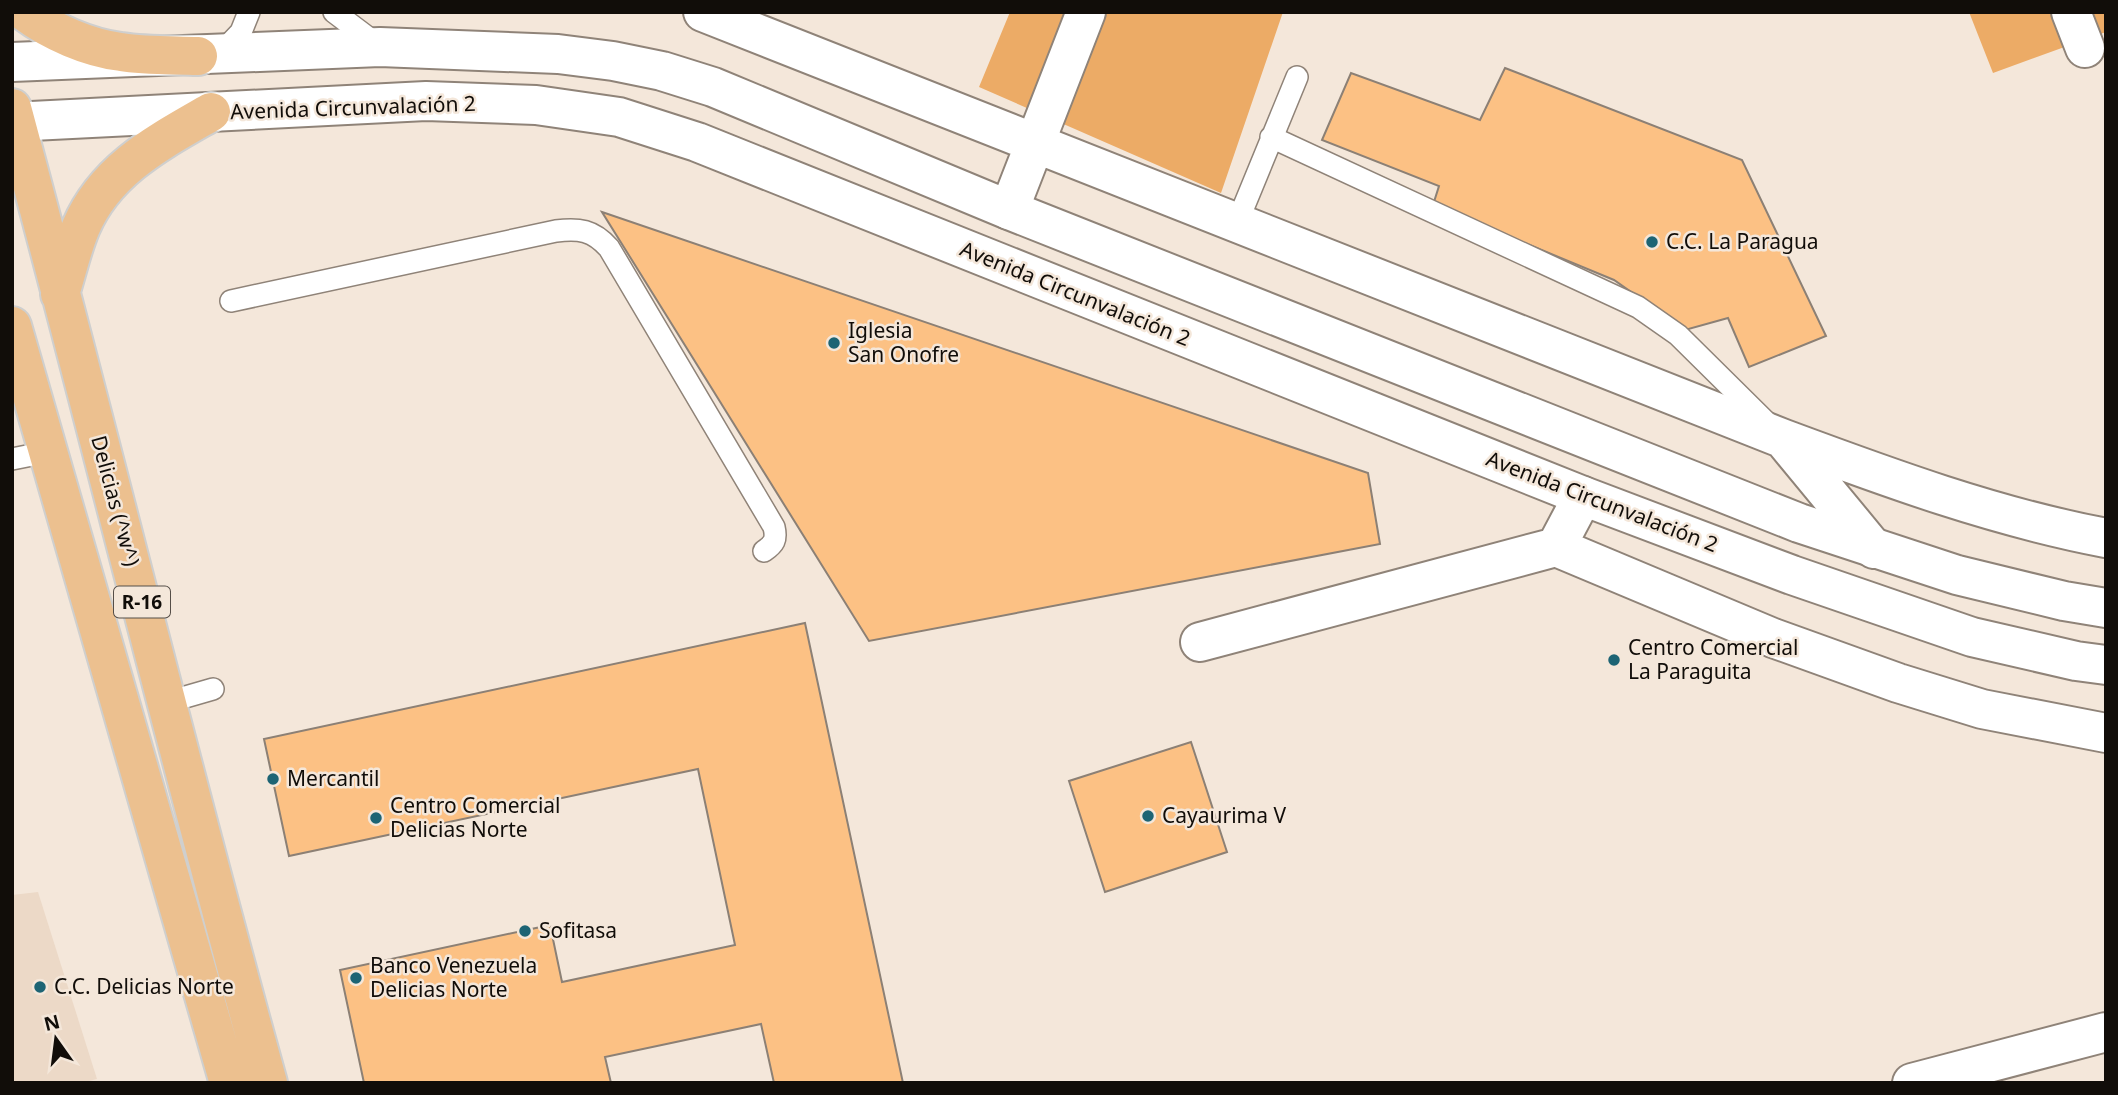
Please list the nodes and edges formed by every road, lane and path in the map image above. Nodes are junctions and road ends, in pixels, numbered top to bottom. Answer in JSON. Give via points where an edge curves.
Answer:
{"nodes":[{"id":1,"x":25,"y":12,"type":"edge"},
{"id":2,"x":249,"y":12,"type":"edge"},
{"id":3,"x":334,"y":12,"type":"edge"},
{"id":4,"x":703,"y":12,"type":"edge"},
{"id":5,"x":1086,"y":12,"type":"edge"},
{"id":6,"x":2071,"y":12,"type":"edge"},
{"id":7,"x":380,"y":47,"type":"junction"},
{"id":8,"x":2085,"y":48,"type":"dead end"},
{"id":9,"x":209,"y":55,"type":"junction"},
{"id":10,"x":12,"y":62,"type":"edge"},
{"id":11,"x":1297,"y":77,"type":"dead end"},
{"id":12,"x":211,"y":112,"type":"junction"},
{"id":13,"x":13,"y":117,"type":"edge"},
{"id":14,"x":1271,"y":137,"type":"junction"},
{"id":15,"x":1035,"y":143,"type":"junction"},
{"id":16,"x":1009,"y":210,"type":"junction"},
{"id":17,"x":1237,"y":223,"type":"junction"},
{"id":18,"x":60,"y":294,"type":"junction"},
{"id":19,"x":231,"y":301,"type":"dead end"},
{"id":20,"x":12,"y":326,"type":"edge"},
{"id":21,"x":1784,"y":439,"type":"junction"},
{"id":22,"x":30,"y":456,"type":"edge"},
{"id":23,"x":1583,"y":496,"type":"junction"},
{"id":24,"x":2106,"y":538,"type":"edge"},
{"id":25,"x":1556,"y":547,"type":"junction"},
{"id":26,"x":1874,"y":550,"type":"junction"},
{"id":27,"x":764,"y":551,"type":"dead end"},
{"id":28,"x":2106,"y":608,"type":"edge"},
{"id":29,"x":1200,"y":642,"type":"dead end"},
{"id":30,"x":2106,"y":665,"type":"edge"},
{"id":31,"x":213,"y":689,"type":"dead end"},
{"id":32,"x":168,"y":702,"type":"junction"},
{"id":33,"x":2106,"y":733,"type":"edge"},
{"id":34,"x":2106,"y":1032,"type":"edge"},
{"id":35,"x":229,"y":1083,"type":"edge"},
{"id":36,"x":268,"y":1083,"type":"edge"},
{"id":37,"x":1912,"y":1083,"type":"edge"}],
"edges":[{"from":1,"to":9,"type":"main road","via":[[75,40],[119,52]]},
{"from":2,"to":9,"type":"lane","via":[[241,32]]},
{"from":3,"to":7,"type":"lane"},
{"from":4,"to":15,"type":"main road"},
{"from":5,"to":15,"type":"main road"},
{"from":6,"to":8,"type":"main road"},
{"from":7,"to":9,"type":"main road"},
{"from":7,"to":16,"type":"main road","via":[[558,54],[662,71]]},
{"from":9,"to":10,"type":"main road"},
{"from":11,"to":14,"type":"lane"},
{"from":12,"to":13,"type":"main road","name":"Avenida Circunvalación 2"},
{"from":12,"to":18,"type":"main road","via":[[127,163],[104,188],[81,226]]},
{"from":12,"to":23,"type":"main road","name":"Avenida Circunvalación 2","via":[[426,101],[537,105],[619,117],[697,142]]},
{"from":13,"to":18,"type":"main road","name":"Delicias (^w^)","number":"R-16"},
{"from":14,"to":17,"type":"lane"},
{"from":14,"to":21,"type":"lane","via":[[1638,307],[1678,335]]},
{"from":15,"to":16,"type":"main road"},
{"from":15,"to":17,"type":"main road"},
{"from":16,"to":26,"type":"main road"},
{"from":17,"to":21,"type":"main road"},
{"from":18,"to":32,"type":"main road","name":"Delicias (^w^)","number":"R-16"},
{"from":19,"to":27,"type":"lane","via":[[556,231],[587,230],[609,248],[774,527],[776,537]]},
{"from":20,"to":22,"type":"main road","number":"R-16"},
{"from":21,"to":24,"type":"main road","via":[[1917,489]]},
{"from":21,"to":26,"type":"main road"},
{"from":22,"to":35,"type":"main road","number":"R-16"},
{"from":23,"to":25,"type":"main road"},
{"from":23,"to":30,"type":"main road","name":"Avenida Circunvalación 2","via":[[1972,637]]},
{"from":25,"to":29,"type":"main road"},
{"from":25,"to":33,"type":"main road","via":[[1773,638],[1898,683],[1982,709]]},
{"from":26,"to":28,"type":"main road","via":[[1957,575]]},
{"from":31,"to":32,"type":"lane"},
{"from":32,"to":36,"type":"main road","name":"Delicias (^w^)","number":"R-16"},
{"from":34,"to":37,"type":"main road"}]}
